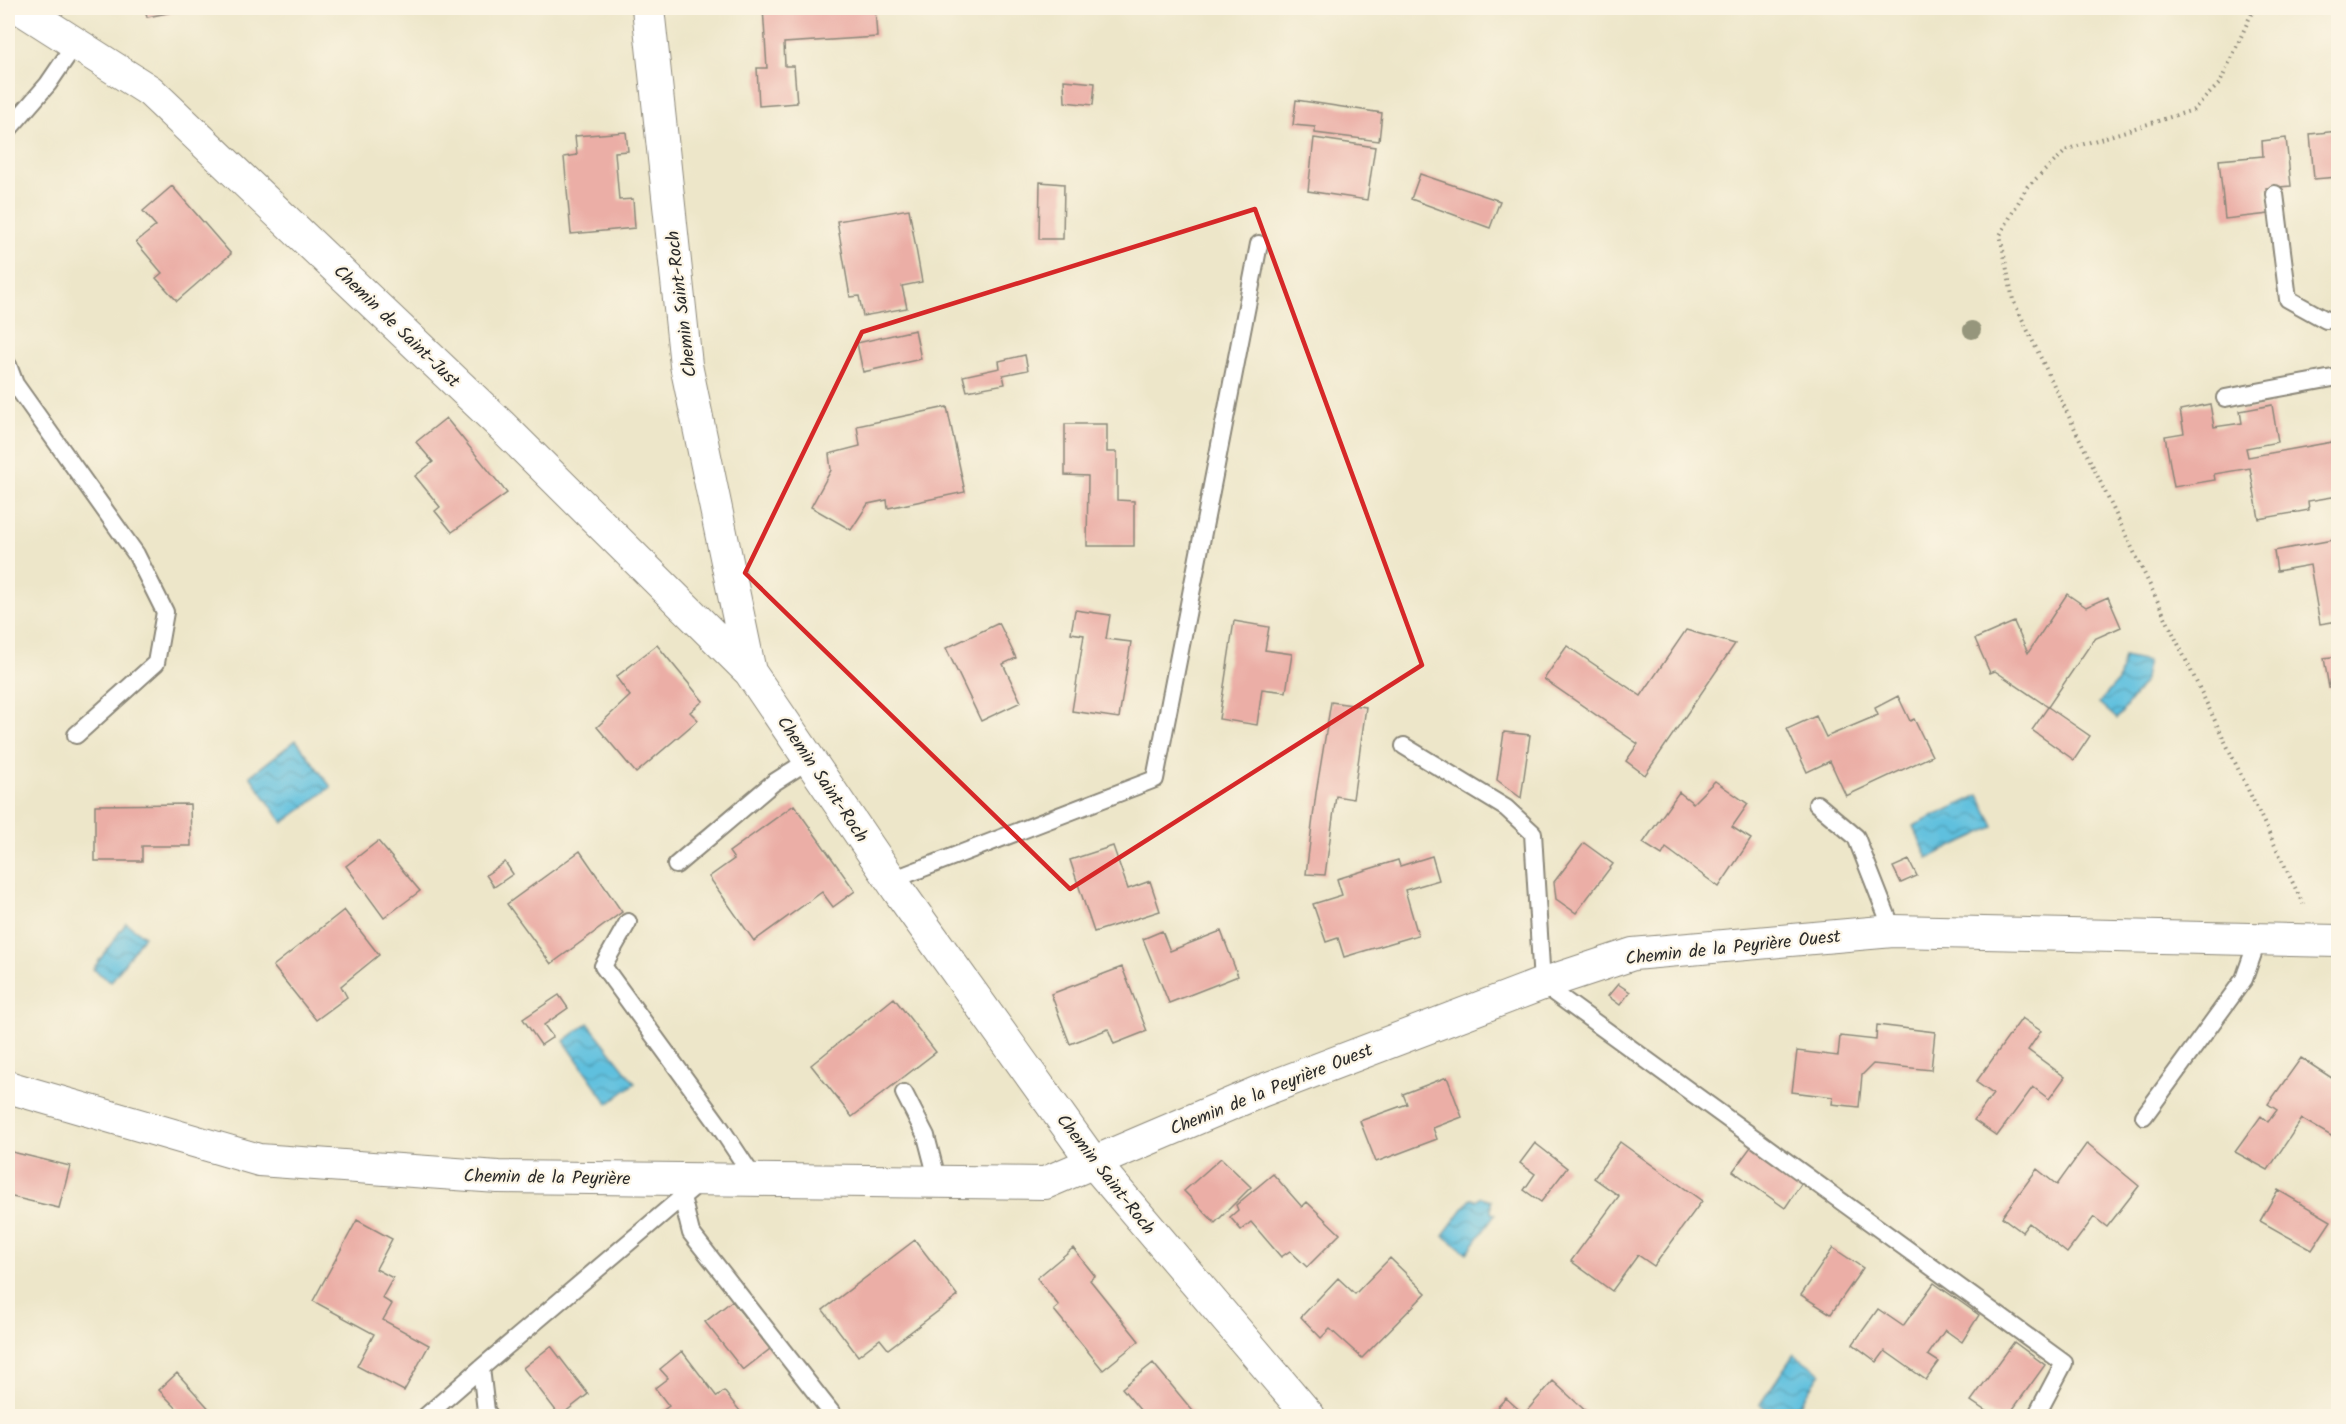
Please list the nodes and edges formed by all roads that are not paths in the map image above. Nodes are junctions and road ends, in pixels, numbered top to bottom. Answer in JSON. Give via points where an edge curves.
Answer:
{"nodes":[{"id":1,"x":20,"y":8,"type":"edge"},
{"id":2,"x":648,"y":8,"type":"edge"},
{"id":3,"x":76,"y":43,"type":"junction"},
{"id":4,"x":8,"y":130,"type":"edge"},
{"id":5,"x":2275,"y":194,"type":"dead end"},
{"id":6,"x":1259,"y":244,"type":"dead end"},
{"id":7,"x":2338,"y":319,"type":"edge"},
{"id":8,"x":8,"y":365,"type":"edge"},
{"id":9,"x":2338,"y":377,"type":"edge"},
{"id":10,"x":2225,"y":398,"type":"dead end"},
{"id":11,"x":750,"y":672,"type":"junction"},
{"id":12,"x":76,"y":735,"type":"dead end"},
{"id":13,"x":1404,"y":746,"type":"dead end"},
{"id":14,"x":810,"y":760,"type":"junction"},
{"id":15,"x":1817,"y":804,"type":"dead end"},
{"id":16,"x":676,"y":865,"type":"dead end"},
{"id":17,"x":892,"y":880,"type":"junction"},
{"id":18,"x":628,"y":922,"type":"dead end"},
{"id":19,"x":1893,"y":931,"type":"junction"},
{"id":20,"x":2258,"y":939,"type":"junction"},
{"id":21,"x":2329,"y":940,"type":"edge"},
{"id":22,"x":1542,"y":984,"type":"junction"},
{"id":23,"x":8,"y":1087,"type":"edge"},
{"id":24,"x":904,"y":1094,"type":"dead end"},
{"id":25,"x":2144,"y":1116,"type":"dead end"},
{"id":26,"x":1093,"y":1162,"type":"junction"},
{"id":27,"x":755,"y":1180,"type":"junction"},
{"id":28,"x":938,"y":1182,"type":"junction"},
{"id":29,"x":692,"y":1188,"type":"junction"},
{"id":30,"x":482,"y":1368,"type":"junction"},
{"id":31,"x":426,"y":1416,"type":"edge"},
{"id":32,"x":490,"y":1416,"type":"edge"},
{"id":33,"x":834,"y":1416,"type":"edge"},
{"id":34,"x":1309,"y":1416,"type":"edge"},
{"id":35,"x":2036,"y":1416,"type":"edge"}],
"edges":[{"from":1,"to":3,"type":"street","name":"Chemin de Saint-Just"},
{"from":2,"to":11,"type":"street","name":"Chemin Saint-Roch","via":[[686,365]]},
{"from":3,"to":4,"type":"lane","via":[[48,84]]},
{"from":3,"to":11,"type":"street","name":"Chemin de Saint-Just","via":[[150,91],[502,426]]},
{"from":5,"to":7,"type":"lane","via":[[2288,299],[2325,320]]},
{"from":6,"to":17,"type":"lane","via":[[1155,779]]},
{"from":8,"to":12,"type":"lane","via":[[15,384],[136,554],[165,612],[156,663]]},
{"from":9,"to":10,"type":"lane"},
{"from":11,"to":14,"type":"street","name":"Chemin Saint-Roch"},
{"from":13,"to":22,"type":"lane","via":[[1506,808],[1533,833]]},
{"from":14,"to":16,"type":"lane","via":[[773,783]]},
{"from":14,"to":17,"type":"street","name":"Chemin Saint-Roch"},
{"from":15,"to":19,"type":"lane","via":[[1856,837]]},
{"from":17,"to":26,"type":"street","name":"Chemin Saint-Roch"},
{"from":18,"to":27,"type":"lane","via":[[603,966]]},
{"from":19,"to":20,"type":"street","name":"Chemin de la Peyrière Ouest"},
{"from":19,"to":22,"type":"street","name":"Chemin de la Peyrière Ouest","via":[[1633,954]]},
{"from":20,"to":21,"type":"street","name":"Chemin de la Peyrière Ouest"},
{"from":20,"to":25,"type":"lane","via":[[2244,979]]},
{"from":22,"to":26,"type":"street","name":"Chemin de la Peyrière Ouest","via":[[1261,1091]]},
{"from":22,"to":35,"type":"lane","via":[[2064,1363]]},
{"from":23,"to":29,"type":"street","name":"Chemin de la Peyrière","via":[[259,1160]]},
{"from":24,"to":28,"type":"lane","via":[[926,1136]]},
{"from":26,"to":28,"type":"street","name":"Chemin de la Peyrière","via":[[1045,1183]]},
{"from":26,"to":34,"type":"street","name":"Chemin Saint-Roch"},
{"from":27,"to":28,"type":"street","name":"Chemin de la Peyrière"},
{"from":27,"to":29,"type":"street","name":"Chemin de la Peyrière"},
{"from":29,"to":30,"type":"lane"},
{"from":29,"to":33,"type":"lane","via":[[691,1233]]},
{"from":30,"to":31,"type":"lane"},
{"from":30,"to":32,"type":"lane","via":[[486,1411]]}]}
